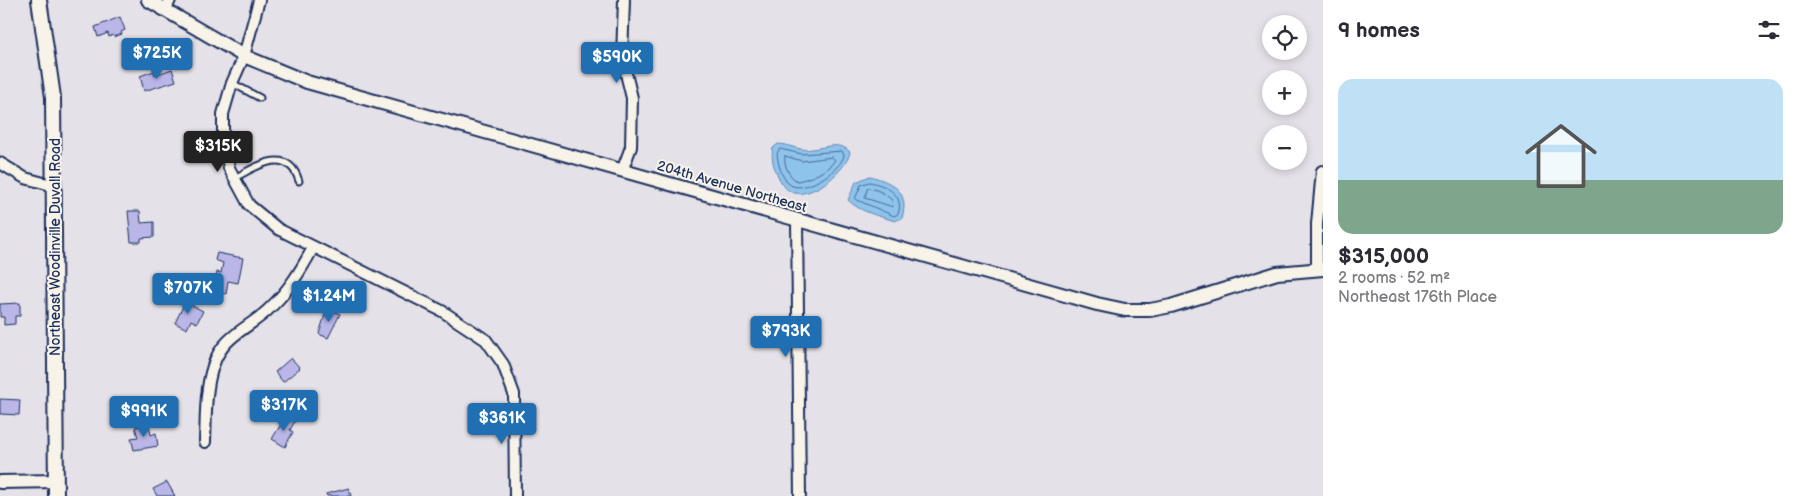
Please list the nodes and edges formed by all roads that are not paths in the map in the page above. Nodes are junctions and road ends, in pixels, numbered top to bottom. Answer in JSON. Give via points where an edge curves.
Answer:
{"nodes":[{"id":1,"x":39,"y":0,"type":"edge"},
{"id":2,"x":148,"y":0,"type":"edge"},
{"id":3,"x":259,"y":0,"type":"edge"},
{"id":4,"x":624,"y":0,"type":"edge"},
{"id":5,"x":168,"y":5,"type":"edge"},
{"id":6,"x":244,"y":56,"type":"junction"},
{"id":7,"x":232,"y":82,"type":"junction"},
{"id":8,"x":260,"y":98,"type":"dead end"},
{"id":9,"x":0,"y":164,"type":"edge"},
{"id":10,"x":622,"y":171,"type":"junction"},
{"id":11,"x":1322,"y":171,"type":"dead end"},
{"id":12,"x":235,"y":178,"type":"junction"},
{"id":13,"x":299,"y":181,"type":"dead end"},
{"id":14,"x":55,"y":186,"type":"junction"},
{"id":15,"x":798,"y":220,"type":"junction"},
{"id":16,"x":313,"y":248,"type":"junction"},
{"id":17,"x":1320,"y":269,"type":"edge"},
{"id":18,"x":205,"y":442,"type":"dead end"},
{"id":19,"x":56,"y":481,"type":"junction"},
{"id":20,"x":0,"y":482,"type":"edge"},
{"id":21,"x":56,"y":496,"type":"edge"},
{"id":22,"x":515,"y":496,"type":"edge"},
{"id":23,"x":800,"y":496,"type":"edge"}],
"edges":[{"from":1,"to":14,"type":"main road","name":"Northeast Woodinville Duvall Road","via":[[53,97]]},
{"from":2,"to":5,"type":"street","name":"204th Avenue Northeast"},
{"from":3,"to":6,"type":"street"},
{"from":4,"to":10,"type":"street","via":[[622,57],[632,98],[631,147]]},
{"from":5,"to":6,"type":"street","name":"204th Avenue Northeast"},
{"from":6,"to":7,"type":"street"},
{"from":6,"to":10,"type":"street","name":"204th Avenue Northeast","via":[[307,82]]},
{"from":7,"to":8,"type":"lane"},
{"from":7,"to":12,"type":"street","via":[[223,114],[223,136],[229,168]]},
{"from":9,"to":14,"type":"street","via":[[26,178]]},
{"from":10,"to":15,"type":"street","name":"204th Avenue Northeast"},
{"from":11,"to":17,"type":"street","via":[[1317,224]]},
{"from":12,"to":13,"type":"lane","via":[[273,161],[291,166]]},
{"from":12,"to":16,"type":"street","via":[[249,205],[278,230]]},
{"from":14,"to":19,"type":"main road","name":"Northeast Woodinville Duvall Road"},
{"from":15,"to":17,"type":"street","name":"204th Avenue Northeast","via":[[1124,310],[1171,306],[1268,276]]},
{"from":15,"to":23,"type":"street"},
{"from":16,"to":18,"type":"street","via":[[291,287],[269,310],[228,340],[218,355],[207,387]]},
{"from":16,"to":22,"type":"street","via":[[442,312],[486,340],[503,364],[514,394]]},
{"from":19,"to":20,"type":"street"},
{"from":19,"to":21,"type":"main road","name":"Northeast Woodinville Duvall Road"}]}
